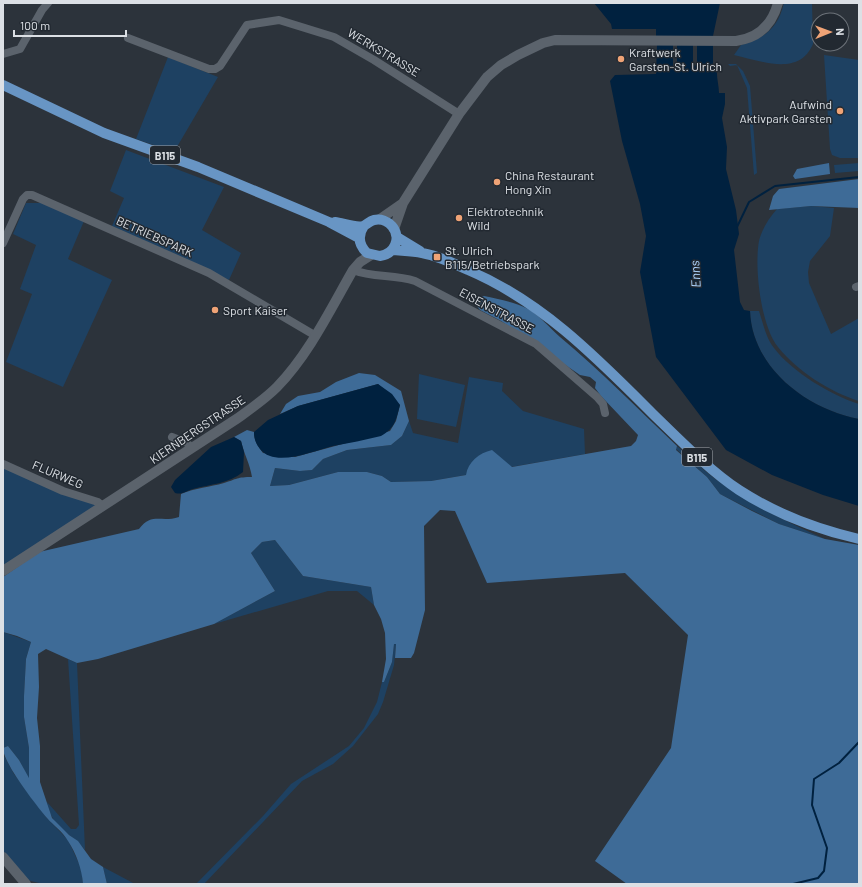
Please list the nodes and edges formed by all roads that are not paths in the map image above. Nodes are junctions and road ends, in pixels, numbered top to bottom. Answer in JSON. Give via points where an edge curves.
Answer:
{"nodes":[{"id":1,"x":48,"y":3,"type":"edge"},
{"id":2,"x":778,"y":3,"type":"edge"},
{"id":3,"x":128,"y":38,"type":"dead end"},
{"id":4,"x":3,"y":54,"type":"edge"},
{"id":5,"x":3,"y":85,"type":"edge"},
{"id":6,"x":459,"y":114,"type":"junction"},
{"id":7,"x":403,"y":203,"type":"junction"},
{"id":8,"x":380,"y":219,"type":"junction"},
{"id":9,"x":329,"y":222,"type":"junction"},
{"id":10,"x":364,"y":226,"type":"junction"},
{"id":11,"x":395,"y":233,"type":"junction"},
{"id":12,"x":360,"y":242,"type":"junction"},
{"id":13,"x":3,"y":244,"type":"edge"},
{"id":14,"x":392,"y":250,"type":"junction"},
{"id":15,"x":423,"y":253,"type":"junction"},
{"id":16,"x":371,"y":255,"type":"junction"},
{"id":17,"x":356,"y":266,"type":"junction"},
{"id":18,"x":316,"y":336,"type":"junction"},
{"id":19,"x":605,"y":413,"type":"dead end"},
{"id":20,"x":172,"y":437,"type":"dead end"},
{"id":21,"x":192,"y":448,"type":"junction"},
{"id":22,"x":3,"y":464,"type":"edge"},
{"id":23,"x":103,"y":506,"type":"junction"},
{"id":24,"x":859,"y":539,"type":"edge"},
{"id":25,"x":3,"y":571,"type":"edge"},
{"id":26,"x":3,"y":857,"type":"edge"},
{"id":27,"x":26,"y":884,"type":"edge"}],
"edges":[{"from":1,"to":4,"type":"street","via":[[20,50]]},
{"from":2,"to":6,"type":"street","via":[[766,27],[754,36],[736,41],[550,40],[509,60],[487,77]]},
{"from":3,"to":6,"type":"street","name":"WERKSTRASSE","via":[[209,69],[215,69],[220,66],[247,25],[279,20],[344,41]]},
{"from":5,"to":9,"type":"main road","number":"B115","via":[[104,133],[198,167]]},
{"from":6,"to":7,"type":"street"},
{"from":7,"to":8,"type":"street"},
{"from":7,"to":11,"type":"street"},
{"from":8,"to":10,"type":"main road"},
{"from":8,"to":11,"type":"main road","number":"B115","via":[[388,222]]},
{"from":9,"to":10,"type":"main road","number":"B115"},
{"from":9,"to":12,"type":"main road","number":"B115"},
{"from":10,"to":12,"type":"main road"},
{"from":11,"to":14,"type":"main road"},
{"from":11,"to":15,"type":"main road","number":"B115"},
{"from":12,"to":16,"type":"main road","number":"B115"},
{"from":12,"to":17,"type":"street","name":"KIERNBERGSTRASSE"},
{"from":13,"to":18,"type":"street","name":"BETRIEBSPARK","via":[[23,199],[27,195],[32,195],[209,274]]},
{"from":14,"to":15,"type":"main road","number":"B115"},
{"from":14,"to":16,"type":"main road","number":"B115","via":[[380,256]]},
{"from":15,"to":24,"type":"main road","number":"B115","via":[[479,275],[540,310],[581,344],[695,456],[739,490],[789,517]]},
{"from":16,"to":17,"type":"street","name":"KIERNBERGSTRASSE"},
{"from":17,"to":18,"type":"street","name":"KIERNBERGSTRASSE"},
{"from":17,"to":19,"type":"street","name":"EISENSTRASSE","via":[[367,275],[400,276],[415,281],[520,335],[556,360],[591,391],[603,404]]},
{"from":18,"to":21,"type":"street","name":"KIERNBERGSTRASSE","via":[[289,373],[266,398]]},
{"from":20,"to":21,"type":"street"},
{"from":21,"to":23,"type":"street","name":"KIERNBERGSTRASSE"},
{"from":22,"to":23,"type":"street","name":"FLURWEG"},
{"from":23,"to":25,"type":"street","name":"KIERNBERGSTRASSE"},
{"from":26,"to":27,"type":"street"}]}
